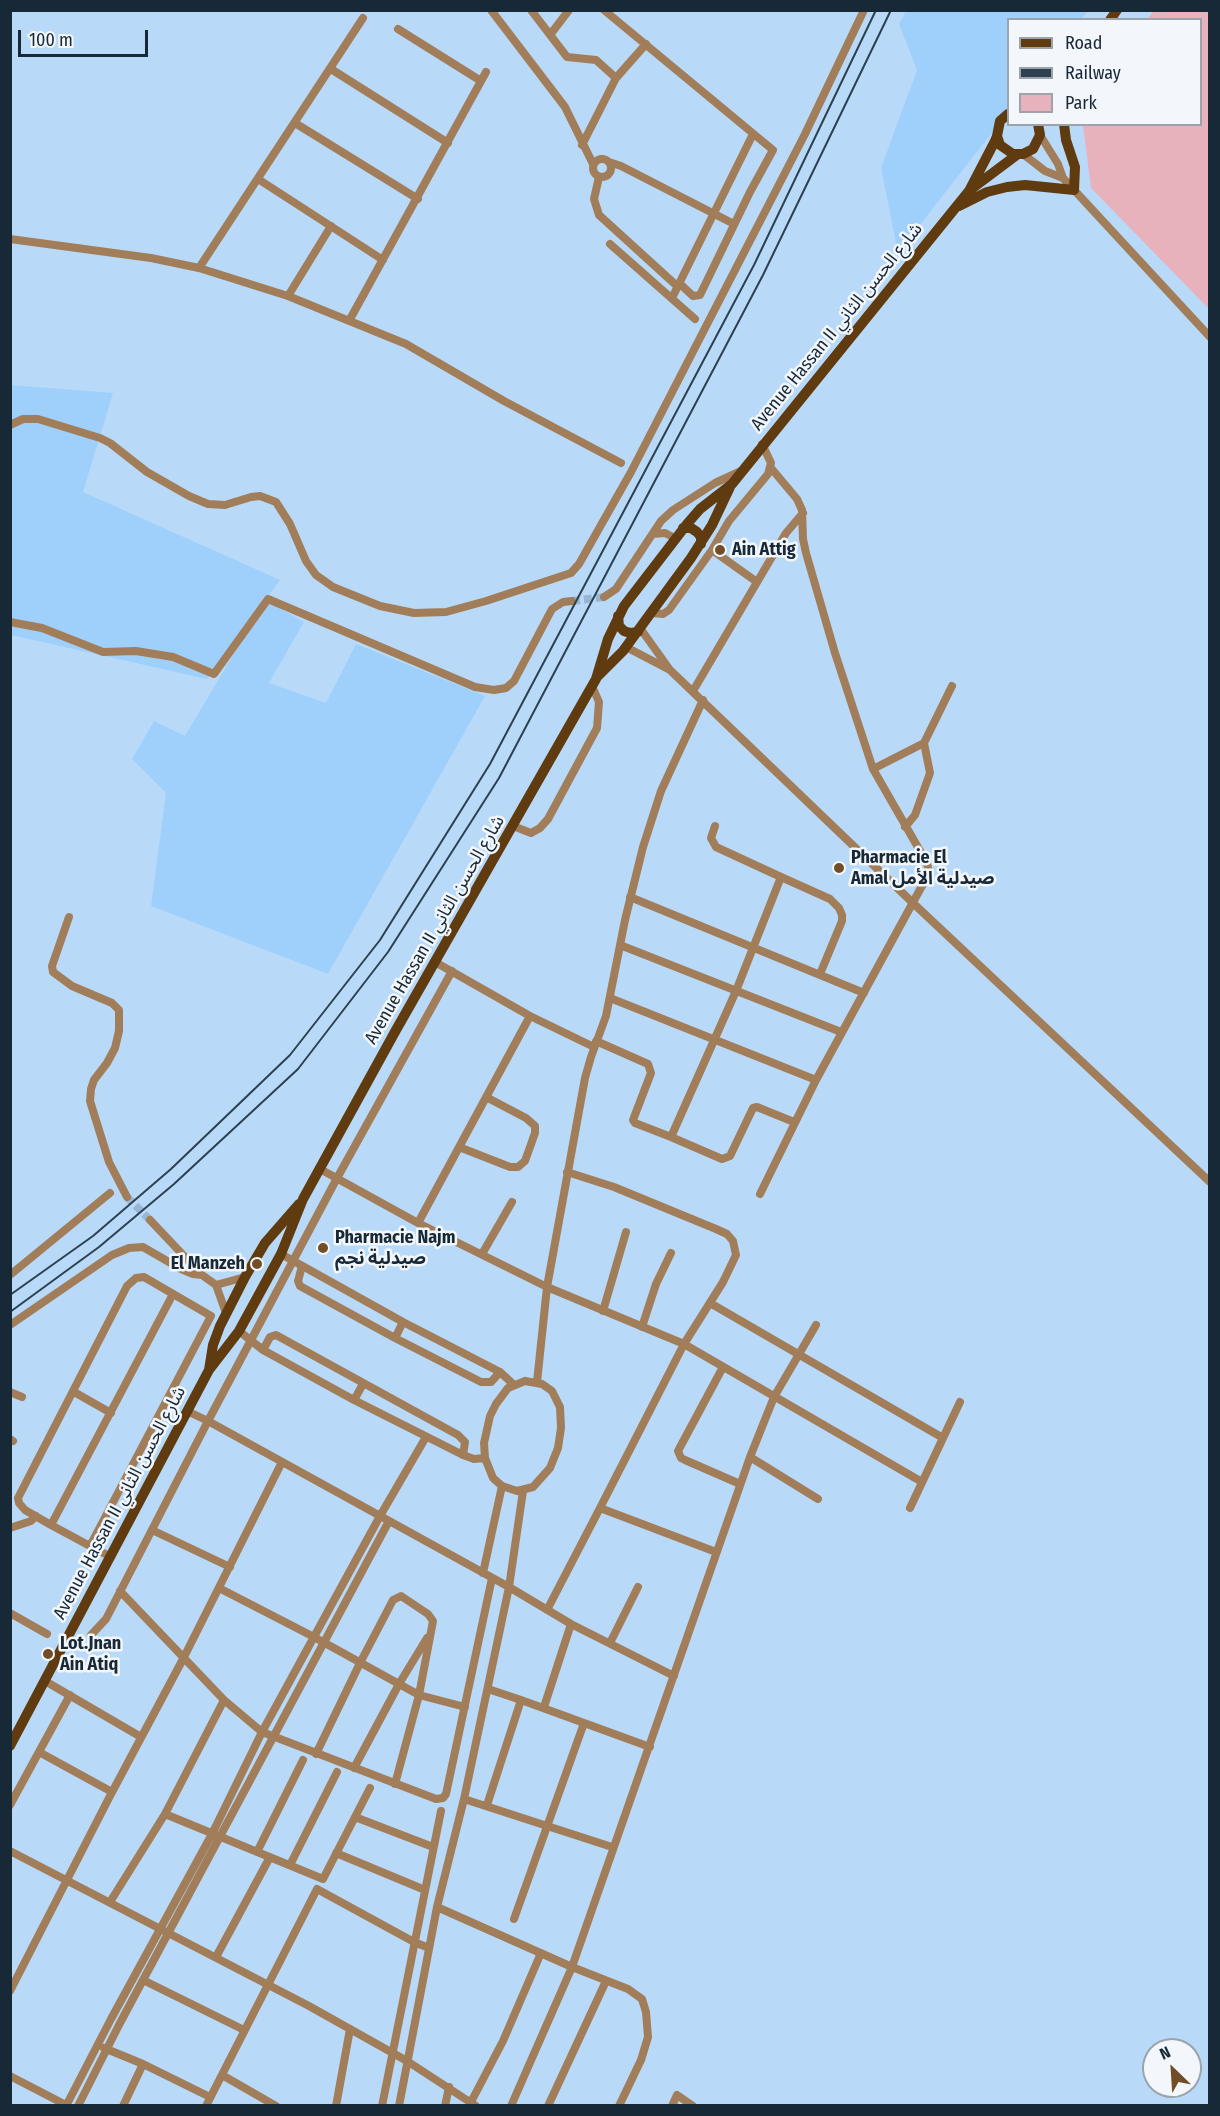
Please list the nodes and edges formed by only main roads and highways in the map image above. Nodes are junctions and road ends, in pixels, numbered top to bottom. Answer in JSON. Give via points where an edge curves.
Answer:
{"nodes":[{"id":1,"x":1007,"y":115,"type":"edge"},
{"id":2,"x":1064,"y":126,"type":"edge"},
{"id":3,"x":1039,"y":129,"type":"edge"},
{"id":4,"x":997,"y":136,"type":"junction"},
{"id":5,"x":1021,"y":154,"type":"junction"},
{"id":6,"x":969,"y":191,"type":"junction"},
{"id":7,"x":954,"y":209,"type":"junction"},
{"id":8,"x":732,"y":484,"type":"junction"},
{"id":9,"x":683,"y":528,"type":"junction"},
{"id":10,"x":701,"y":544,"type":"junction"},
{"id":11,"x":618,"y":616,"type":"junction"},
{"id":12,"x":639,"y":630,"type":"junction"},
{"id":13,"x":594,"y":682,"type":"junction"},
{"id":14,"x":303,"y":1199,"type":"junction"},
{"id":15,"x":264,"y":1244,"type":"junction"},
{"id":16,"x":281,"y":1254,"type":"junction"},
{"id":17,"x":226,"y":1313,"type":"junction"},
{"id":18,"x":239,"y":1331,"type":"junction"},
{"id":19,"x":209,"y":1371,"type":"junction"},
{"id":20,"x":10,"y":1746,"type":"edge"}],
"edges":[{"from":1,"to":4,"type":"main road","name":"Avenue Hassan II شارع الحسن الثاني","via":[[1000,121]]},
{"from":2,"to":7,"type":"main road","via":[[1076,173],[1074,190],[1006,187],[976,196]]},
{"from":3,"to":5,"type":"main road","name":"Avenue Hassan II شارع الحسن الثاني","via":[[1033,149]]},
{"from":4,"to":5,"type":"main road","via":[[1004,149]]},
{"from":4,"to":6,"type":"main road","name":"Avenue Hassan II شارع الحسن الثاني"},
{"from":5,"to":6,"type":"main road","name":"Avenue Hassan II شارع الحسن الثاني"},
{"from":6,"to":7,"type":"main road","name":"Avenue Hassan II شارع الحسن الثاني"},
{"from":7,"to":8,"type":"main road","name":"Avenue Hassan II شارع الحسن الثاني"},
{"from":8,"to":9,"type":"main road","name":"Avenue Hassan II شارع الحسن الثاني"},
{"from":8,"to":10,"type":"main road","name":"Avenue Hassan II شارع الحسن الثاني"},
{"from":9,"to":10,"type":"main road","via":[[697,532]]},
{"from":9,"to":11,"type":"main road","name":"Avenue Hassan II شارع الحسن الثاني"},
{"from":10,"to":12,"type":"main road","name":"Avenue Hassan II شارع الحسن الثاني"},
{"from":11,"to":12,"type":"main road","via":[[627,633]]},
{"from":11,"to":13,"type":"main road","name":"Avenue Hassan II شارع الحسن الثاني"},
{"from":12,"to":13,"type":"main road","name":"Avenue Hassan II شارع الحسن الثاني"},
{"from":13,"to":14,"type":"main road","name":"Avenue Hassan II شارع الحسن الثاني"},
{"from":14,"to":15,"type":"main road","name":"Avenue Hassan II شارع الحسن الثاني"},
{"from":14,"to":16,"type":"main road","name":"Avenue Hassan II شارع الحسن الثاني"},
{"from":15,"to":16,"type":"main road","via":[[275,1246]]},
{"from":15,"to":17,"type":"main road","name":"Avenue Hassan II شارع الحسن الثاني"},
{"from":16,"to":18,"type":"main road","name":"Avenue Hassan II شارع الحسن الثاني"},
{"from":17,"to":18,"type":"main road","via":[[230,1326]]},
{"from":17,"to":19,"type":"main road","name":"Avenue Hassan II شارع الحسن الثاني","via":[[213,1345]]},
{"from":18,"to":19,"type":"main road","name":"Avenue Hassan II شارع الحسن الثاني"},
{"from":19,"to":20,"type":"main road","name":"Avenue Hassan II شارع الحسن الثاني"}]}
